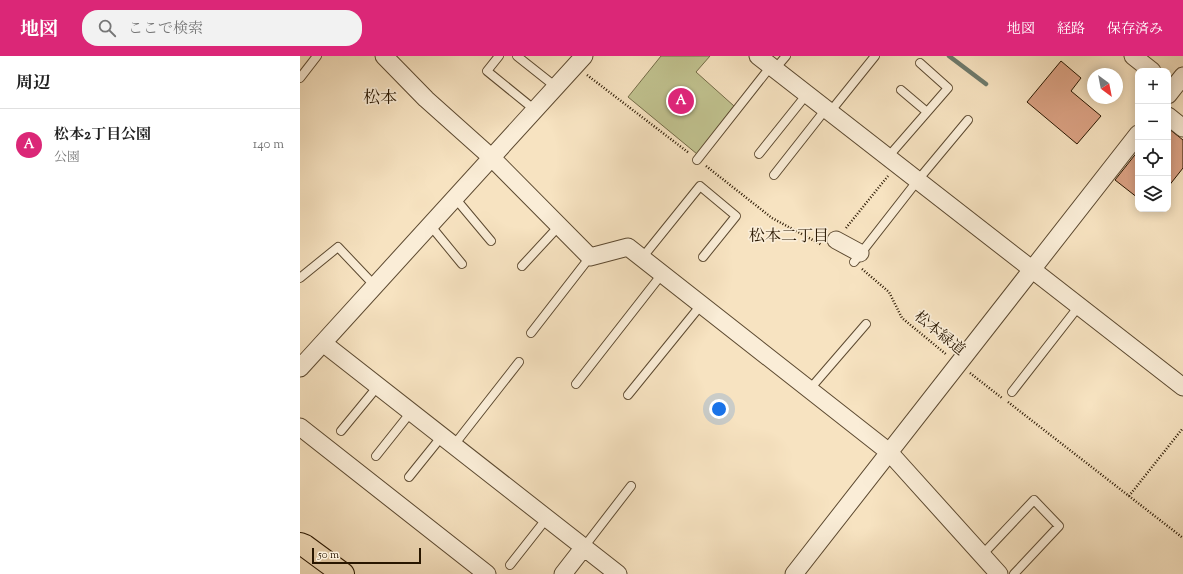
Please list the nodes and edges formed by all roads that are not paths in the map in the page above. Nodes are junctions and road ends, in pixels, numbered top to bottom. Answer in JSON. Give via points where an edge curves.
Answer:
{"nodes":[{"id":1,"x":317,"y":56,"type":"edge"},
{"id":2,"x":384,"y":56,"type":"edge"},
{"id":3,"x":499,"y":56,"type":"edge"},
{"id":4,"x":517,"y":56,"type":"edge"},
{"id":5,"x":758,"y":56,"type":"edge"},
{"id":6,"x":786,"y":56,"type":"edge"},
{"id":7,"x":875,"y":56,"type":"edge"},
{"id":8,"x":1133,"y":56,"type":"edge"},
{"id":9,"x":580,"y":61,"type":"edge"},
{"id":10,"x":920,"y":63,"type":"dead end"},
{"id":11,"x":773,"y":68,"type":"junction"},
{"id":12,"x":1148,"y":68,"type":"edge"},
{"id":13,"x":300,"y":78,"type":"edge"},
{"id":14,"x":556,"y":87,"type":"junction"},
{"id":15,"x":901,"y":90,"type":"dead end"},
{"id":16,"x":807,"y":94,"type":"junction"},
{"id":17,"x":535,"y":110,"type":"junction"},
{"id":18,"x":830,"y":112,"type":"junction"},
{"id":19,"x":927,"y":112,"type":"junction"},
{"id":20,"x":1171,"y":118,"type":"edge"},
{"id":21,"x":968,"y":120,"type":"dead end"},
{"id":22,"x":1183,"y":128,"type":"edge"},
{"id":23,"x":1135,"y":138,"type":"edge"},
{"id":24,"x":759,"y":154,"type":"dead end"},
{"id":25,"x":492,"y":158,"type":"junction"},
{"id":26,"x":697,"y":160,"type":"road end"},
{"id":27,"x":892,"y":161,"type":"junction"},
{"id":28,"x":774,"y":175,"type":"dead end"},
{"id":29,"x":918,"y":180,"type":"junction"},
{"id":30,"x":455,"y":198,"type":"junction"},
{"id":31,"x":430,"y":225,"type":"junction"},
{"id":32,"x":559,"y":226,"type":"junction"},
{"id":33,"x":491,"y":241,"type":"dead end"},
{"id":34,"x":831,"y":243,"type":"road end"},
{"id":35,"x":590,"y":257,"type":"junction"},
{"id":36,"x":703,"y":257,"type":"dead end"},
{"id":37,"x":857,"y":257,"type":"joint"},
{"id":38,"x":642,"y":258,"type":"junction"},
{"id":39,"x":462,"y":264,"type":"dead end"},
{"id":40,"x":522,"y":266,"type":"dead end"},
{"id":41,"x":1032,"y":270,"type":"junction"},
{"id":42,"x":662,"y":274,"type":"junction"},
{"id":43,"x":300,"y":278,"type":"edge"},
{"id":44,"x":375,"y":286,"type":"junction"},
{"id":45,"x":701,"y":305,"type":"junction"},
{"id":46,"x":1079,"y":306,"type":"junction"},
{"id":47,"x":866,"y":324,"type":"dead end"},
{"id":48,"x":531,"y":333,"type":"dead end"},
{"id":49,"x":323,"y":343,"type":"junction"},
{"id":50,"x":519,"y":362,"type":"dead end"},
{"id":51,"x":300,"y":368,"type":"edge"},
{"id":52,"x":576,"y":384,"type":"dead end"},
{"id":53,"x":378,"y":386,"type":"junction"},
{"id":54,"x":1183,"y":387,"type":"edge"},
{"id":55,"x":809,"y":390,"type":"junction"},
{"id":56,"x":1012,"y":392,"type":"dead end"},
{"id":57,"x":628,"y":395,"type":"dead end"},
{"id":58,"x":411,"y":412,"type":"junction"},
{"id":59,"x":300,"y":427,"type":"edge"},
{"id":60,"x":341,"y":431,"type":"dead end"},
{"id":61,"x":448,"y":441,"type":"junction"},
{"id":62,"x":889,"y":452,"type":"junction"},
{"id":63,"x":376,"y":456,"type":"dead end"},
{"id":64,"x":409,"y":477,"type":"dead end"},
{"id":65,"x":631,"y":486,"type":"dead end"},
{"id":66,"x":547,"y":518,"type":"junction"},
{"id":67,"x":300,"y":544,"type":"edge"},
{"id":68,"x":584,"y":547,"type":"junction"},
{"id":69,"x":982,"y":555,"type":"junction"},
{"id":70,"x":300,"y":557,"type":"edge"},
{"id":71,"x":510,"y":565,"type":"dead end"},
{"id":72,"x":342,"y":574,"type":"edge"},
{"id":73,"x":487,"y":574,"type":"edge"},
{"id":74,"x":563,"y":574,"type":"edge"},
{"id":75,"x":618,"y":574,"type":"edge"},
{"id":76,"x":794,"y":574,"type":"edge"},
{"id":77,"x":999,"y":574,"type":"edge"},
{"id":78,"x":1014,"y":574,"type":"edge"}],
"edges":[{"from":1,"to":13,"type":"lane"},
{"from":2,"to":25,"type":"street","via":[[426,99]]},
{"from":3,"to":17,"type":"lane","via":[[488,71]]},
{"from":4,"to":14,"type":"lane"},
{"from":5,"to":11,"type":"street"},
{"from":6,"to":11,"type":"lane"},
{"from":7,"to":18,"type":"lane"},
{"from":8,"to":12,"type":"street"},
{"from":9,"to":14,"type":"street"},
{"from":10,"to":19,"type":"lane","via":[[948,88]]},
{"from":11,"to":16,"type":"street"},
{"from":11,"to":26,"type":"lane"},
{"from":14,"to":17,"type":"street"},
{"from":15,"to":19,"type":"lane"},
{"from":16,"to":18,"type":"street"},
{"from":16,"to":24,"type":"lane"},
{"from":17,"to":25,"type":"street"},
{"from":18,"to":27,"type":"street"},
{"from":18,"to":28,"type":"lane","via":[[822,114]]},
{"from":19,"to":27,"type":"lane"},
{"from":20,"to":22,"type":"street"},
{"from":21,"to":29,"type":"lane"},
{"from":23,"to":41,"type":"street"},
{"from":25,"to":30,"type":"street"},
{"from":25,"to":32,"type":"street"},
{"from":27,"to":29,"type":"street"},
{"from":29,"to":37,"type":"lane"},
{"from":29,"to":41,"type":"street"},
{"from":30,"to":31,"type":"street"},
{"from":30,"to":33,"type":"lane"},
{"from":31,"to":39,"type":"lane"},
{"from":31,"to":44,"type":"street"},
{"from":32,"to":35,"type":"street"},
{"from":32,"to":40,"type":"lane"},
{"from":34,"to":37,"type":"street"},
{"from":35,"to":38,"type":"street","via":[[628,247]]},
{"from":35,"to":48,"type":"lane"},
{"from":36,"to":38,"type":"lane","via":[[736,216],[700,186]]},
{"from":38,"to":42,"type":"street"},
{"from":41,"to":46,"type":"street"},
{"from":41,"to":62,"type":"street"},
{"from":42,"to":45,"type":"street"},
{"from":42,"to":52,"type":"lane"},
{"from":43,"to":44,"type":"lane","via":[[338,247]]},
{"from":44,"to":49,"type":"street"},
{"from":45,"to":55,"type":"street"},
{"from":45,"to":57,"type":"lane"},
{"from":46,"to":54,"type":"street"},
{"from":46,"to":56,"type":"lane"},
{"from":47,"to":55,"type":"lane"},
{"from":49,"to":51,"type":"street"},
{"from":49,"to":53,"type":"street"},
{"from":50,"to":61,"type":"lane"},
{"from":53,"to":58,"type":"street"},
{"from":53,"to":60,"type":"lane"},
{"from":55,"to":62,"type":"street"},
{"from":58,"to":61,"type":"street"},
{"from":58,"to":63,"type":"lane"},
{"from":59,"to":73,"type":"street"},
{"from":61,"to":64,"type":"lane"},
{"from":61,"to":66,"type":"street"},
{"from":62,"to":69,"type":"street"},
{"from":62,"to":76,"type":"street"},
{"from":65,"to":68,"type":"lane"},
{"from":66,"to":68,"type":"street"},
{"from":66,"to":71,"type":"lane"},
{"from":67,"to":72,"type":"highway"},
{"from":68,"to":74,"type":"street"},
{"from":68,"to":75,"type":"street"},
{"from":69,"to":77,"type":"street"},
{"from":69,"to":78,"type":"lane","via":[[1034,500],[1059,526]]},
{"from":70,"to":72,"type":"highway"}]}
